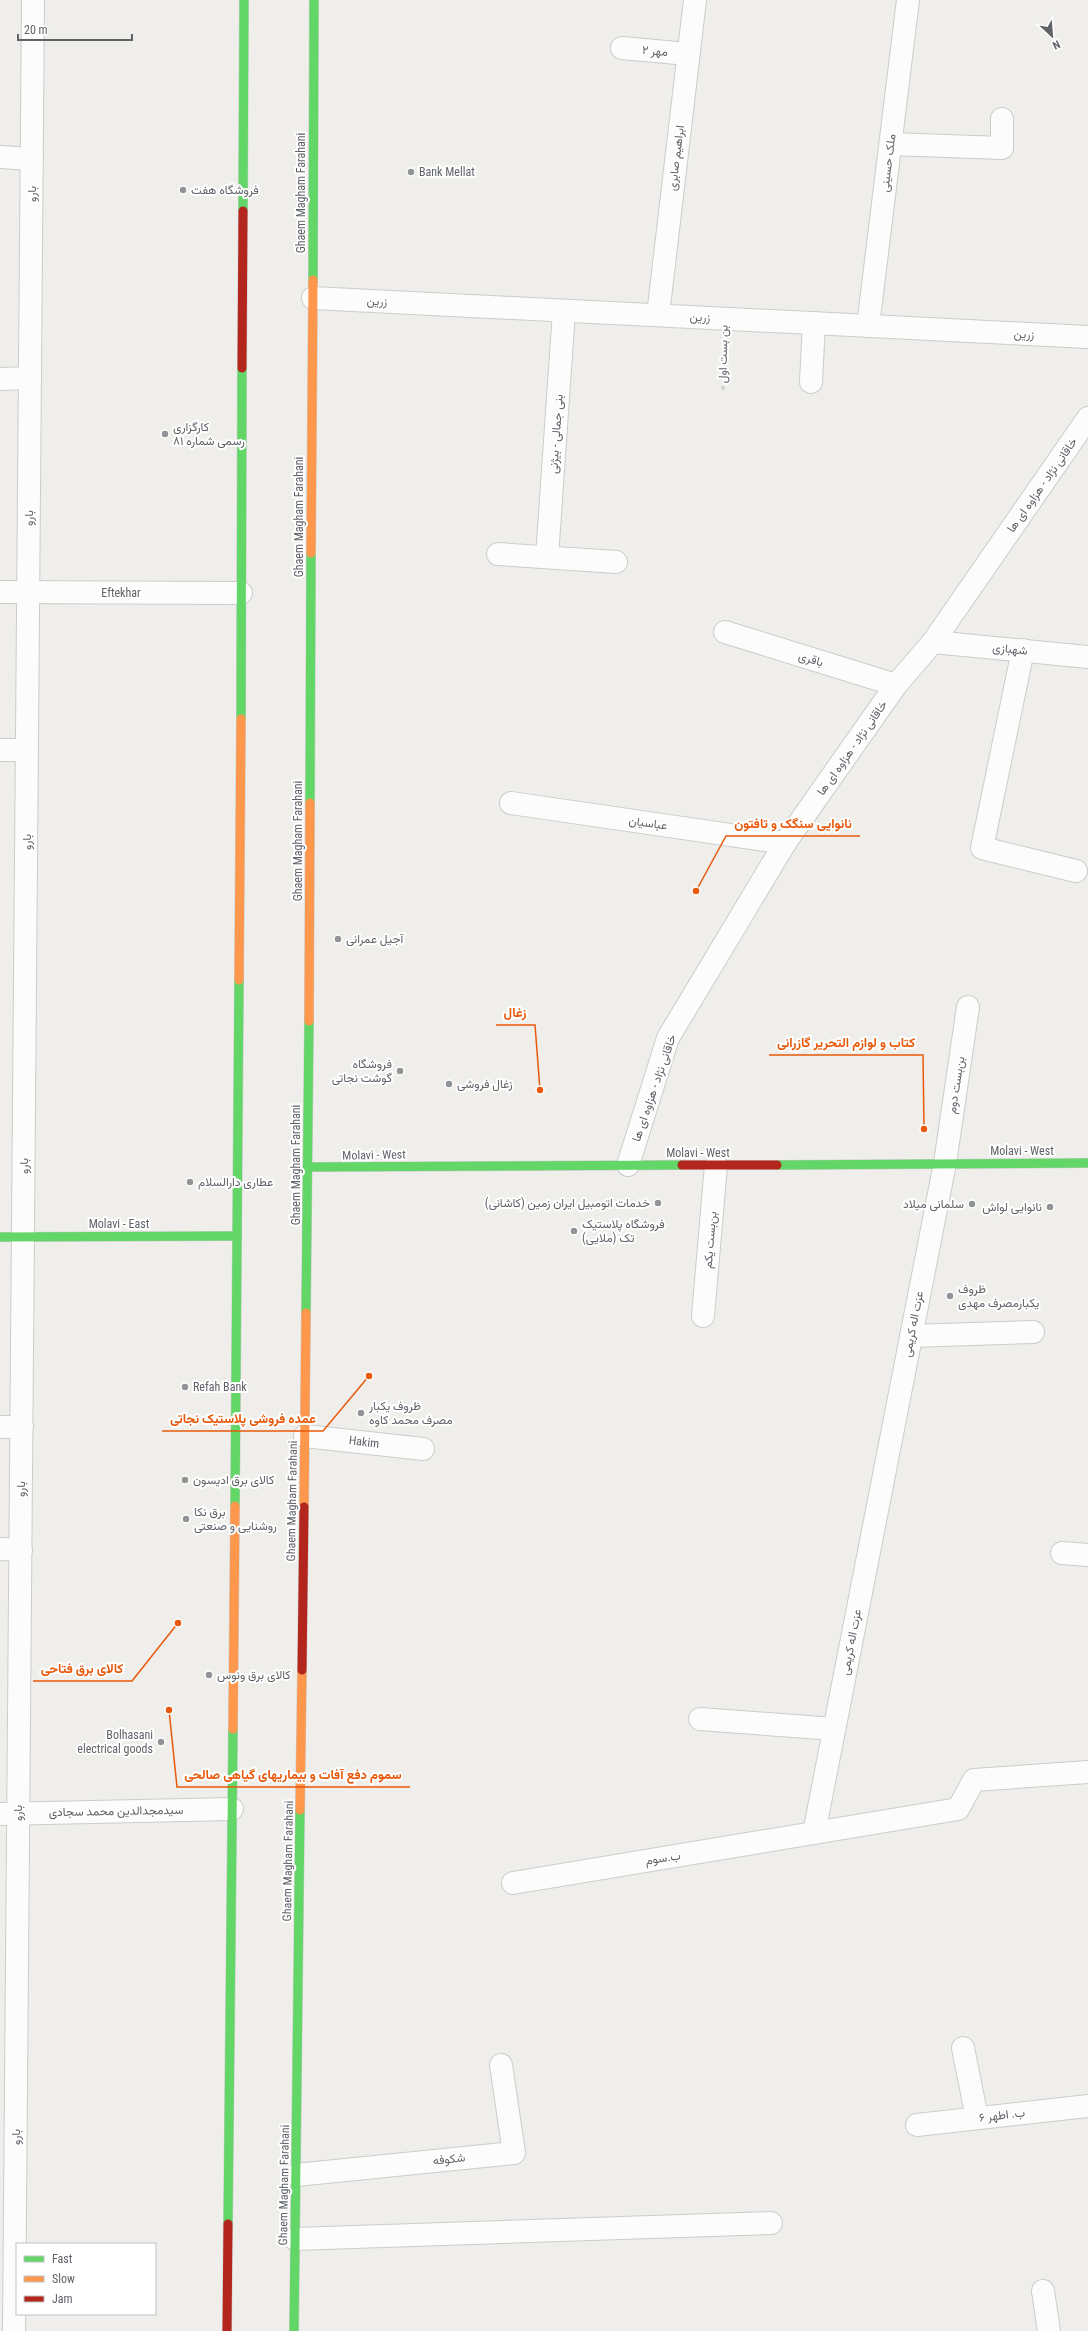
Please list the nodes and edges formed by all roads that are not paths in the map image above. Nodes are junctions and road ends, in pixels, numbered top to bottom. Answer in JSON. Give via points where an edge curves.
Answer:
{"nodes":[{"id":1,"x":33,"y":0,"type":"edge"},
{"id":2,"x":244,"y":0,"type":"edge"},
{"id":3,"x":314,"y":0,"type":"edge"},
{"id":4,"x":695,"y":0,"type":"edge"},
{"id":5,"x":908,"y":0,"type":"edge"},
{"id":6,"x":622,"y":48,"type":"dead end"},
{"id":7,"x":688,"y":54,"type":"junction"},
{"id":8,"x":1002,"y":119,"type":"dead end"},
{"id":9,"x":891,"y":144,"type":"junction"},
{"id":10,"x":0,"y":158,"type":"edge"},
{"id":11,"x":32,"y":159,"type":"junction"},
{"id":12,"x":313,"y":298,"type":"junction"},
{"id":13,"x":564,"y":310,"type":"junction"},
{"id":14,"x":658,"y":315,"type":"junction"},
{"id":15,"x":814,"y":323,"type":"junction"},
{"id":16,"x":868,"y":326,"type":"junction"},
{"id":17,"x":1088,"y":337,"type":"edge"},
{"id":18,"x":30,"y":378,"type":"junction"},
{"id":19,"x":0,"y":379,"type":"edge"},
{"id":20,"x":811,"y":382,"type":"dead end"},
{"id":21,"x":1088,"y":418,"type":"edge"},
{"id":22,"x":498,"y":554,"type":"dead end"},
{"id":23,"x":547,"y":557,"type":"junction"},
{"id":24,"x":616,"y":562,"type":"dead end"},
{"id":25,"x":0,"y":592,"type":"edge"},
{"id":26,"x":28,"y":592,"type":"junction"},
{"id":27,"x":241,"y":593,"type":"junction"},
{"id":28,"x":725,"y":632,"type":"dead end"},
{"id":29,"x":933,"y":642,"type":"junction"},
{"id":30,"x":1023,"y":650,"type":"junction"},
{"id":31,"x":1088,"y":657,"type":"edge"},
{"id":32,"x":896,"y":685,"type":"junction"},
{"id":33,"x":0,"y":750,"type":"edge"},
{"id":34,"x":28,"y":750,"type":"junction"},
{"id":35,"x":512,"y":803,"type":"dead end"},
{"id":36,"x":785,"y":843,"type":"junction"},
{"id":37,"x":1076,"y":871,"type":"dead end"},
{"id":38,"x":968,"y":1007,"type":"dead end"},
{"id":39,"x":944,"y":1163,"type":"junction"},
{"id":40,"x":1088,"y":1163,"type":"edge"},
{"id":41,"x":628,"y":1165,"type":"junction"},
{"id":42,"x":716,"y":1165,"type":"junction"},
{"id":43,"x":308,"y":1167,"type":"junction"},
{"id":44,"x":237,"y":1236,"type":"junction"},
{"id":45,"x":0,"y":1237,"type":"edge"},
{"id":46,"x":24,"y":1237,"type":"junction"},
{"id":47,"x":703,"y":1316,"type":"dead end"},
{"id":48,"x":1033,"y":1332,"type":"dead end"},
{"id":49,"x":911,"y":1336,"type":"junction"},
{"id":50,"x":0,"y":1427,"type":"edge"},
{"id":51,"x":22,"y":1427,"type":"junction"},
{"id":52,"x":305,"y":1436,"type":"junction"},
{"id":53,"x":423,"y":1449,"type":"dead end"},
{"id":54,"x":10,"y":1549,"type":"edge"},
{"id":55,"x":1062,"y":1553,"type":"dead end"},
{"id":56,"x":1088,"y":1555,"type":"edge"},
{"id":57,"x":700,"y":1719,"type":"dead end"},
{"id":58,"x":834,"y":1729,"type":"junction"},
{"id":59,"x":1088,"y":1772,"type":"edge"},
{"id":60,"x":232,"y":1809,"type":"junction"},
{"id":61,"x":9,"y":1814,"type":"edge"},
{"id":62,"x":814,"y":1833,"type":"junction"},
{"id":63,"x":513,"y":1883,"type":"dead end"},
{"id":64,"x":963,"y":2048,"type":"dead end"},
{"id":65,"x":501,"y":2065,"type":"dead end"},
{"id":66,"x":1088,"y":2106,"type":"edge"},
{"id":67,"x":977,"y":2118,"type":"junction"},
{"id":68,"x":917,"y":2125,"type":"dead end"},
{"id":69,"x":296,"y":2175,"type":"junction"},
{"id":70,"x":771,"y":2224,"type":"dead end"},
{"id":71,"x":295,"y":2239,"type":"junction"},
{"id":72,"x":1043,"y":2291,"type":"dead end"},
{"id":73,"x":14,"y":2331,"type":"edge"},
{"id":74,"x":227,"y":2331,"type":"edge"},
{"id":75,"x":294,"y":2331,"type":"edge"},
{"id":76,"x":1049,"y":2331,"type":"edge"}],
"edges":[{"from":1,"to":11,"type":"street","name":"بارو"},
{"from":2,"to":27,"type":"main road"},
{"from":3,"to":12,"type":"main road","name":"Ghaem Magham Farahani"},
{"from":4,"to":7,"type":"street","name":"ابراهیم صابری"},
{"from":5,"to":9,"type":"street","name":"ملک حسینی"},
{"from":6,"to":7,"type":"street","name":"مهر ۲"},
{"from":7,"to":14,"type":"street","name":"ابراهیم صابری"},
{"from":8,"to":9,"type":"street","via":[[1002,148]]},
{"from":9,"to":16,"type":"street","name":"ملک حسینی"},
{"from":10,"to":11,"type":"street"},
{"from":11,"to":18,"type":"street","name":"بارو"},
{"from":12,"to":13,"type":"street","name":"زرین"},
{"from":12,"to":43,"type":"main road","name":"Ghaem Magham Farahani"},
{"from":13,"to":14,"type":"street","name":"زرین"},
{"from":13,"to":23,"type":"street","name":"بنی جمالی - بیژنی"},
{"from":14,"to":15,"type":"street","name":"زرین"},
{"from":15,"to":16,"type":"street","name":"زرین"},
{"from":15,"to":20,"type":"street"},
{"from":16,"to":17,"type":"street","name":"زرین"},
{"from":18,"to":19,"type":"street"},
{"from":18,"to":26,"type":"street","name":"بارو"},
{"from":21,"to":29,"type":"street","name":"خاقانی نژاد - هزاوه ای ها"},
{"from":22,"to":23,"type":"street"},
{"from":23,"to":24,"type":"street"},
{"from":25,"to":26,"type":"street","name":"Eftekhar"},
{"from":26,"to":27,"type":"street","name":"Eftekhar"},
{"from":26,"to":34,"type":"street","name":"بارو"},
{"from":27,"to":44,"type":"main road"},
{"from":28,"to":32,"type":"street","name":"باقری"},
{"from":29,"to":30,"type":"street","name":"شهبازی"},
{"from":29,"to":32,"type":"street","name":"خاقانی نژاد - هزاوه ای ها"},
{"from":30,"to":31,"type":"street","name":"شهبازی"},
{"from":30,"to":37,"type":"street","via":[[982,848]]},
{"from":32,"to":36,"type":"street","name":"خاقانی نژاد - هزاوه ای ها"},
{"from":33,"to":34,"type":"street"},
{"from":34,"to":46,"type":"street","name":"بارو"},
{"from":35,"to":36,"type":"street","name":"عباسیان"},
{"from":36,"to":41,"type":"street","name":"خاقانی نژاد - هزاوه ای ها","via":[[668,1038]]},
{"from":38,"to":39,"type":"street","name":"بن‌بست دوم"},
{"from":39,"to":40,"type":"main road","name":"Molavi - West"},
{"from":39,"to":42,"type":"main road","name":"Molavi - West"},
{"from":39,"to":49,"type":"street","name":"عزت اله کریمی"},
{"from":41,"to":42,"type":"main road","name":"Molavi - West"},
{"from":41,"to":43,"type":"main road","name":"Molavi - West"},
{"from":42,"to":47,"type":"street","name":"بن‌بست یکم"},
{"from":43,"to":52,"type":"main road","name":"Ghaem Magham Farahani"},
{"from":44,"to":46,"type":"main road","name":"Molavi - East"},
{"from":44,"to":60,"type":"main road"},
{"from":45,"to":46,"type":"main road","name":"Molavi - East"},
{"from":46,"to":51,"type":"street","name":"بارو"},
{"from":48,"to":49,"type":"street"},
{"from":49,"to":58,"type":"street","name":"عزت اله کریمی"},
{"from":50,"to":51,"type":"street"},
{"from":51,"to":54,"type":"street","name":"بارو"},
{"from":52,"to":53,"type":"street","name":"Hakim"},
{"from":52,"to":69,"type":"main road","name":"Ghaem Magham Farahani"},
{"from":54,"to":61,"type":"street","name":"بارو"},
{"from":55,"to":56,"type":"street"},
{"from":57,"to":58,"type":"street"},
{"from":58,"to":62,"type":"street","name":"عزت اله کریمی"},
{"from":59,"to":62,"type":"street","via":[[974,1780],[958,1810]]},
{"from":60,"to":61,"type":"street","name":"سیدمجدالدین محمد سجادی"},
{"from":60,"to":74,"type":"main road"},
{"from":61,"to":73,"type":"street","name":"بارو"},
{"from":62,"to":63,"type":"street","name":"ب.سوم"},
{"from":64,"to":67,"type":"street"},
{"from":65,"to":69,"type":"street","name":"شکوفه","via":[[514,2153]]},
{"from":66,"to":67,"type":"street","name":"ب. اطهر ۶"},
{"from":67,"to":68,"type":"street","name":"ب. اطهر ۶"},
{"from":69,"to":71,"type":"main road","name":"Ghaem Magham Farahani"},
{"from":70,"to":71,"type":"street"},
{"from":71,"to":75,"type":"main road","name":"Ghaem Magham Farahani"},
{"from":72,"to":76,"type":"street"}]}
